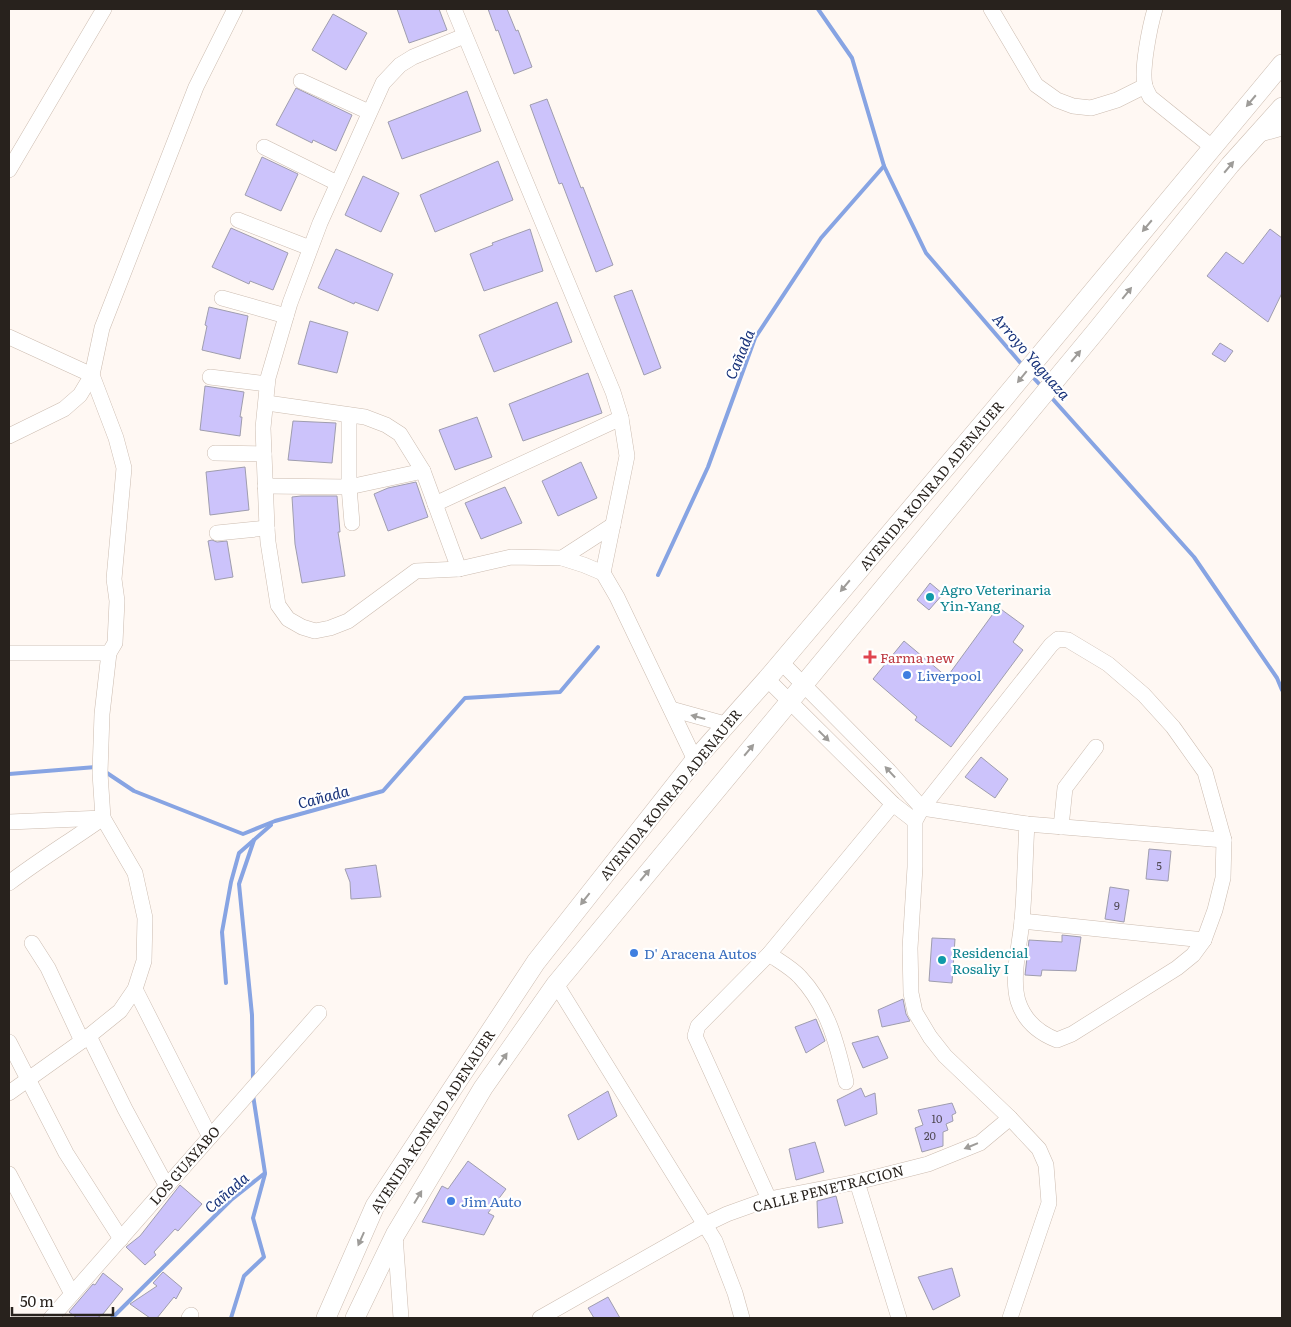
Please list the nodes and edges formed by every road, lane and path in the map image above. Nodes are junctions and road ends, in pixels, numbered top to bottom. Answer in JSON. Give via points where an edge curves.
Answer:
{"nodes":[{"id":1,"x":104,"y":9,"type":"edge"},
{"id":2,"x":235,"y":9,"type":"edge"},
{"id":3,"x":454,"y":9,"type":"edge"},
{"id":4,"x":991,"y":9,"type":"edge"},
{"id":5,"x":1155,"y":9,"type":"edge"},
{"id":6,"x":464,"y":36,"type":"junction"},
{"id":7,"x":1282,"y":64,"type":"edge"},
{"id":8,"x":301,"y":81,"type":"dead end"},
{"id":9,"x":1145,"y":86,"type":"junction"},
{"id":10,"x":1282,"y":106,"type":"edge"},
{"id":11,"x":369,"y":112,"type":"junction"},
{"id":12,"x":1282,"y":128,"type":"edge"},
{"id":13,"x":1257,"y":135,"type":"junction"},
{"id":14,"x":1212,"y":147,"type":"junction"},
{"id":15,"x":264,"y":148,"type":"dead end"},
{"id":16,"x":9,"y":170,"type":"edge"},
{"id":17,"x":337,"y":183,"type":"junction"},
{"id":18,"x":238,"y":220,"type":"dead end"},
{"id":19,"x":310,"y":248,"type":"junction"},
{"id":20,"x":222,"y":298,"type":"dead end"},
{"id":21,"x":286,"y":316,"type":"junction"},
{"id":22,"x":9,"y":337,"type":"edge"},
{"id":23,"x":92,"y":375,"type":"junction"},
{"id":24,"x":210,"y":376,"type":"dead end"},
{"id":25,"x":267,"y":384,"type":"junction"},
{"id":26,"x":266,"y":403,"type":"junction"},
{"id":27,"x":349,"y":415,"type":"junction"},
{"id":28,"x":621,"y":418,"type":"junction"},
{"id":29,"x":9,"y":436,"type":"edge"},
{"id":30,"x":215,"y":453,"type":"dead end"},
{"id":31,"x":264,"y":454,"type":"junction"},
{"id":32,"x":423,"y":471,"type":"junction"},
{"id":33,"x":266,"y":486,"type":"junction"},
{"id":34,"x":349,"y":487,"type":"junction"},
{"id":35,"x":435,"y":504,"type":"junction"},
{"id":36,"x":352,"y":523,"type":"dead end"},
{"id":37,"x":613,"y":526,"type":"junction"},
{"id":38,"x":267,"y":528,"type":"junction"},
{"id":39,"x":217,"y":533,"type":"dead end"},
{"id":40,"x":562,"y":558,"type":"junction"},
{"id":41,"x":459,"y":569,"type":"junction"},
{"id":42,"x":603,"y":573,"type":"junction"},
{"id":43,"x":9,"y":652,"type":"edge"},
{"id":44,"x":109,"y":653,"type":"junction"},
{"id":45,"x":781,"y":662,"type":"junction"},
{"id":46,"x":767,"y":679,"type":"junction"},
{"id":47,"x":804,"y":684,"type":"junction"},
{"id":48,"x":790,"y":701,"type":"junction"},
{"id":49,"x":671,"y":710,"type":"junction"},
{"id":50,"x":725,"y":724,"type":"junction"},
{"id":51,"x":1096,"y":747,"type":"dead end"},
{"id":52,"x":695,"y":760,"type":"junction"},
{"id":53,"x":893,"y":804,"type":"junction"},
{"id":54,"x":919,"y":815,"type":"junction"},
{"id":55,"x":103,"y":818,"type":"junction"},
{"id":56,"x":9,"y":822,"type":"edge"},
{"id":57,"x":1027,"y":824,"type":"junction"},
{"id":58,"x":1061,"y":826,"type":"junction"},
{"id":59,"x":1224,"y":840,"type":"junction"},
{"id":60,"x":9,"y":883,"type":"edge"},
{"id":61,"x":1022,"y":921,"type":"junction"},
{"id":62,"x":1204,"y":940,"type":"junction"},
{"id":63,"x":32,"y":943,"type":"dead end"},
{"id":64,"x":769,"y":954,"type":"junction"},
{"id":65,"x":556,"y":984,"type":"junction"},
{"id":66,"x":135,"y":988,"type":"junction"},
{"id":67,"x":318,"y":1013,"type":"dead end"},
{"id":68,"x":86,"y":1039,"type":"junction"},
{"id":69,"x":9,"y":1042,"type":"edge"},
{"id":70,"x":28,"y":1080,"type":"junction"},
{"id":71,"x":846,"y":1082,"type":"dead end"},
{"id":72,"x":9,"y":1093,"type":"edge"},
{"id":73,"x":1010,"y":1118,"type":"junction"},
{"id":74,"x":210,"y":1137,"type":"junction"},
{"id":75,"x":9,"y":1174,"type":"edge"},
{"id":76,"x":857,"y":1182,"type":"junction"},
{"id":77,"x":166,"y":1185,"type":"junction"},
{"id":78,"x":769,"y":1200,"type":"junction"},
{"id":79,"x":704,"y":1225,"type":"junction"},
{"id":80,"x":395,"y":1235,"type":"junction"},
{"id":81,"x":121,"y":1239,"type":"junction"},
{"id":82,"x":72,"y":1294,"type":"junction"},
{"id":83,"x":51,"y":1318,"type":"edge"},
{"id":84,"x":326,"y":1318,"type":"edge"},
{"id":85,"x":356,"y":1318,"type":"edge"},
{"id":86,"x":401,"y":1318,"type":"edge"},
{"id":87,"x":540,"y":1318,"type":"edge"},
{"id":88,"x":742,"y":1318,"type":"edge"},
{"id":89,"x":899,"y":1318,"type":"edge"},
{"id":90,"x":1010,"y":1318,"type":"edge"}],
"edges":[{"from":1,"to":16,"type":"street"},
{"from":2,"to":23,"type":"street","via":[[192,96],[102,328]]},
{"from":3,"to":6,"type":"street"},
{"from":4,"to":9,"type":"street","via":[[1036,85],[1057,100],[1091,108]]},
{"from":5,"to":9,"type":"street","via":[[1150,26]]},
{"from":6,"to":11,"type":"street","via":[[400,65],[383,83]]},
{"from":6,"to":28,"type":"street","via":[[610,384]]},
{"from":7,"to":14,"type":"main road","name":"AVENIDA KONRAD ADENAUER","one_way":true},
{"from":8,"to":11,"type":"street"},
{"from":9,"to":14,"type":"street","via":[[1150,97]]},
{"from":10,"to":13,"type":"main road","name":"AVENIDA KONRAD ADENAUER"},
{"from":11,"to":17,"type":"street"},
{"from":12,"to":13,"type":"street"},
{"from":47,"to":13,"type":"main road","name":"AVENIDA KONRAD ADENAUER","one_way":true},
{"from":14,"to":45,"type":"main road","name":"AVENIDA KONRAD ADENAUER","one_way":true},
{"from":15,"to":17,"type":"street"},
{"from":17,"to":19,"type":"street"},
{"from":18,"to":19,"type":"street"},
{"from":19,"to":21,"type":"street"},
{"from":20,"to":21,"type":"street"},
{"from":21,"to":25,"type":"street"},
{"from":22,"to":23,"type":"street"},
{"from":23,"to":29,"type":"street","via":[[80,395],[64,409]]},
{"from":23,"to":44,"type":"street","via":[[124,468],[114,579],[117,602],[115,643]]},
{"from":24,"to":25,"type":"street"},
{"from":25,"to":26,"type":"street"},
{"from":26,"to":27,"type":"street"},
{"from":26,"to":31,"type":"street"},
{"from":27,"to":32,"type":"street","via":[[365,417],[400,434]]},
{"from":27,"to":34,"type":"street"},
{"from":28,"to":35,"type":"street"},
{"from":28,"to":37,"type":"street","via":[[627,456]]},
{"from":30,"to":31,"type":"street"},
{"from":31,"to":33,"type":"street"},
{"from":32,"to":34,"type":"street"},
{"from":32,"to":35,"type":"street"},
{"from":33,"to":34,"type":"street"},
{"from":33,"to":38,"type":"street"},
{"from":34,"to":36,"type":"street"},
{"from":35,"to":41,"type":"street"},
{"from":37,"to":40,"type":"street"},
{"from":37,"to":42,"type":"street"},
{"from":38,"to":39,"type":"street"},
{"from":38,"to":41,"type":"street","via":[[278,605],[288,619],[315,631],[348,621],[416,571]]},
{"from":40,"to":41,"type":"street","via":[[511,557]]},
{"from":40,"to":42,"type":"street"},
{"from":42,"to":49,"type":"street"},
{"from":43,"to":44,"type":"street"},
{"from":44,"to":55,"type":"street","via":[[100,755]]},
{"from":45,"to":46,"type":"main road","name":"AVENIDA KONRAD ADENAUER"},
{"from":45,"to":47,"type":"street"},
{"from":46,"to":48,"type":"street"},
{"from":46,"to":50,"type":"main road","name":"AVENIDA KONRAD ADENAUER"},
{"from":47,"to":48,"type":"main road","name":"AVENIDA KONRAD ADENAUER"},
{"from":54,"to":47,"type":"street","one_way":true,"via":[[889,771]]},
{"from":48,"to":53,"type":"street","one_way":true},
{"from":65,"to":48,"type":"main road","name":"AVENIDA KONRAD ADENAUER","one_way":true},
{"from":50,"to":49,"type":"street","one_way":true},
{"from":49,"to":52,"type":"street"},
{"from":50,"to":52,"type":"main road","name":"AVENIDA KONRAD ADENAUER"},
{"from":51,"to":58,"type":"street","via":[[1065,788]]},
{"from":52,"to":84,"type":"main road","name":"AVENIDA KONRAD ADENAUER","one_way":true,"via":[[536,962],[466,1066],[375,1206]]},
{"from":53,"to":54,"type":"street"},
{"from":53,"to":64,"type":"street"},
{"from":54,"to":57,"type":"street"},
{"from":54,"to":59,"type":"street","via":[[1058,639],[1068,640],[1108,664],[1144,695],[1173,727],[1205,772]]},
{"from":54,"to":73,"type":"street","via":[[910,948],[911,993],[915,1012],[945,1056]]},
{"from":55,"to":56,"type":"street"},
{"from":55,"to":60,"type":"street"},
{"from":55,"to":66,"type":"street","via":[[135,873],[145,918],[144,961]]},
{"from":57,"to":58,"type":"street"},
{"from":57,"to":61,"type":"street"},
{"from":58,"to":59,"type":"street"},
{"from":59,"to":62,"type":"street","via":[[1223,878]]},
{"from":61,"to":62,"type":"street"},
{"from":61,"to":62,"type":"street","via":[[1015,986],[1018,1001],[1036,1029],[1057,1040],[1072,1034],[1177,968]]},
{"from":63,"to":68,"type":"street"},
{"from":64,"to":71,"type":"street","via":[[800,976],[821,1004],[836,1039]]},
{"from":64,"to":78,"type":"street","via":[[698,1026],[695,1036]]},
{"from":65,"to":79,"type":"street"},
{"from":80,"to":65,"type":"main road","name":"AVENIDA KONRAD ADENAUER","one_way":true,"via":[[483,1088]]},
{"from":66,"to":68,"type":"street","via":[[120,1011]]},
{"from":66,"to":74,"type":"street"},
{"from":67,"to":74,"type":"street","name":"LOS GUAYABO"},
{"from":68,"to":70,"type":"street"},
{"from":68,"to":77,"type":"street"},
{"from":69,"to":70,"type":"street"},
{"from":70,"to":72,"type":"street"},
{"from":70,"to":81,"type":"street","via":[[66,1153]]},
{"from":73,"to":76,"type":"street","name":"CALLE PENETRACION","one_way":true,"via":[[980,1143],[928,1164]]},
{"from":73,"to":90,"type":"street","via":[[1039,1150],[1046,1165],[1049,1203]]},
{"from":74,"to":77,"type":"street","name":"LOS GUAYABO"},
{"from":75,"to":82,"type":"street"},
{"from":76,"to":78,"type":"street","name":"CALLE PENETRACION"},
{"from":76,"to":89,"type":"street"},
{"from":77,"to":81,"type":"street","name":"LOS GUAYABO"},
{"from":78,"to":79,"type":"street","name":"CALLE PENETRACION"},
{"from":79,"to":87,"type":"street","name":"CALLE PENETRACION"},
{"from":79,"to":88,"type":"street","via":[[715,1241]]},
{"from":80,"to":85,"type":"main road","name":"AVENIDA KONRAD ADENAUER"},
{"from":80,"to":86,"type":"street"},
{"from":81,"to":82,"type":"street","name":"LOS GUAYABO"},
{"from":82,"to":83,"type":"street","name":"LOS GUAYABO"}]}
